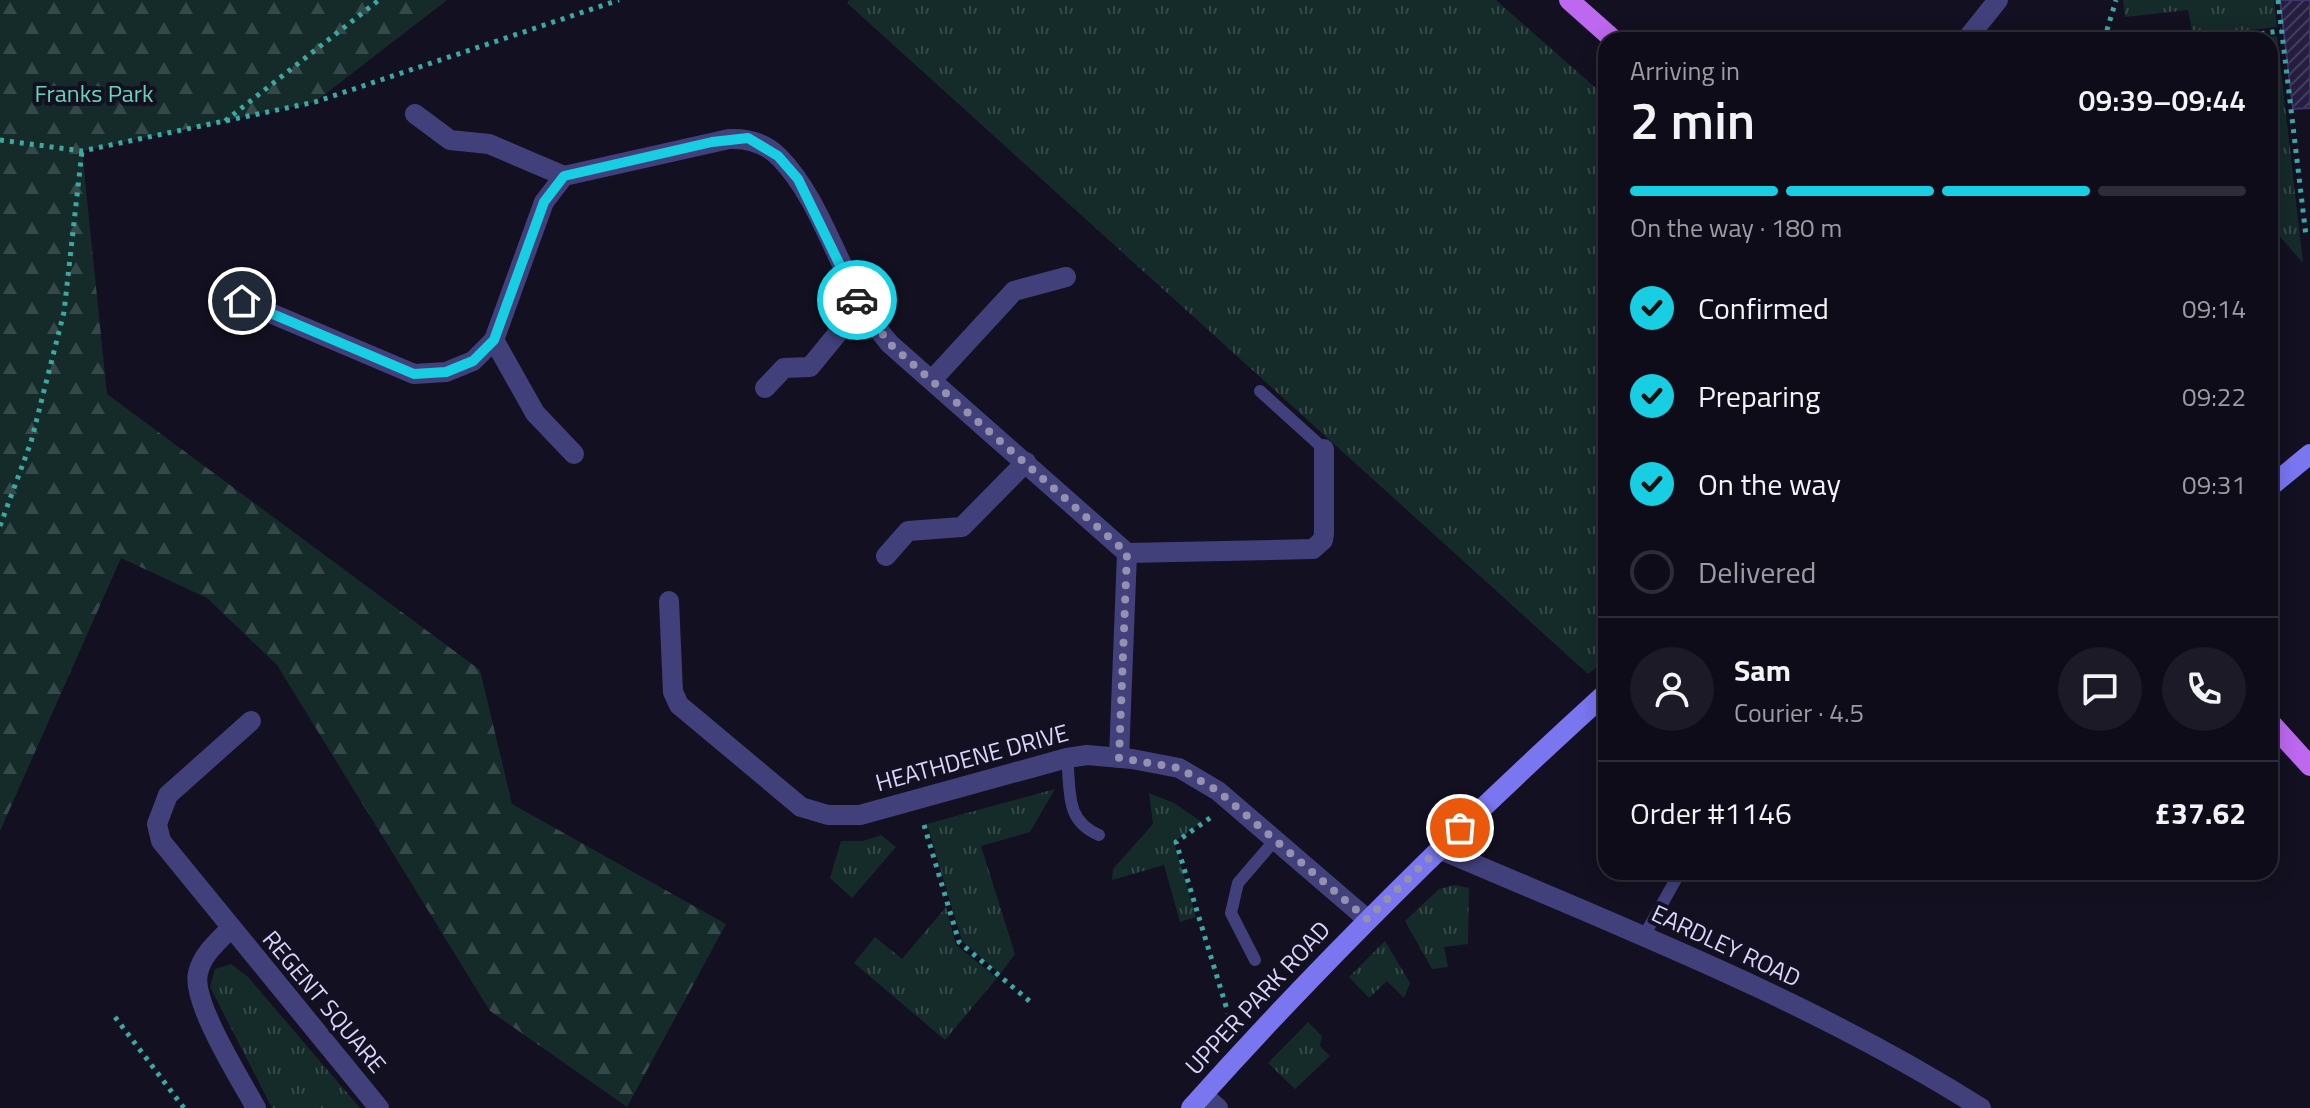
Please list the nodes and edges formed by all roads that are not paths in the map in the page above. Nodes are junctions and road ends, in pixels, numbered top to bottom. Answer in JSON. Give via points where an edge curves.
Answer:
{"nodes":[{"id":1,"x":1569,"y":0,"type":"edge"},
{"id":2,"x":1998,"y":0,"type":"edge"},
{"id":3,"x":1605,"y":32,"type":"edge"},
{"id":4,"x":1972,"y":32,"type":"edge"},
{"id":5,"x":415,"y":114,"type":"dead end"},
{"id":6,"x":564,"y":176,"type":"junction"},
{"id":7,"x":1066,"y":277,"type":"dead end"},
{"id":8,"x":242,"y":301,"type":"dead end"},
{"id":9,"x":860,"y":306,"type":"junction"},
{"id":10,"x":494,"y":340,"type":"junction"},
{"id":11,"x":932,"y":380,"type":"junction"},
{"id":12,"x":765,"y":388,"type":"dead end"},
{"id":13,"x":1260,"y":391,"type":"dead end"},
{"id":14,"x":1324,"y":449,"type":"joint"},
{"id":15,"x":574,"y":454,"type":"dead end"},
{"id":16,"x":2310,"y":454,"type":"edge"},
{"id":17,"x":1026,"y":462,"type":"junction"},
{"id":18,"x":2278,"y":480,"type":"edge"},
{"id":19,"x":1127,"y":553,"type":"junction"},
{"id":20,"x":886,"y":556,"type":"dead end"},
{"id":21,"x":669,"y":601,"type":"dead end"},
{"id":22,"x":1598,"y":700,"type":"edge"},
{"id":23,"x":251,"y":721,"type":"dead end"},
{"id":24,"x":2278,"y":731,"type":"edge"},
{"id":25,"x":1067,"y":758,"type":"junction"},
{"id":26,"x":1119,"y":758,"type":"junction"},
{"id":27,"x":2310,"y":766,"type":"edge"},
{"id":28,"x":1099,"y":835,"type":"dead end"},
{"id":29,"x":1275,"y":840,"type":"junction"},
{"id":30,"x":1439,"y":849,"type":"junction"},
{"id":31,"x":1676,"y":880,"type":"edge"},
{"id":32,"x":1367,"y":919,"type":"junction"},
{"id":33,"x":230,"y":929,"type":"junction"},
{"id":34,"x":1644,"y":936,"type":"junction"},
{"id":35,"x":1255,"y":960,"type":"dead end"},
{"id":36,"x":1204,"y":1104,"type":"edge"},
{"id":37,"x":256,"y":1108,"type":"edge"},
{"id":38,"x":379,"y":1108,"type":"edge"},
{"id":39,"x":1981,"y":1108,"type":"edge"}],
"edges":[{"from":1,"to":3,"type":"main road"},
{"from":2,"to":4,"type":"street"},
{"from":5,"to":6,"type":"street","via":[[450,140],[489,144]]},
{"from":6,"to":9,"type":"street","via":[[748,138],[778,156],[798,179]]},
{"from":6,"to":10,"type":"street","via":[[544,202]]},
{"from":7,"to":11,"type":"street","via":[[1014,291]]},
{"from":8,"to":10,"type":"street","via":[[414,374],[446,372],[473,361]]},
{"from":9,"to":11,"type":"street","via":[[890,344]]},
{"from":9,"to":12,"type":"street","via":[[810,367],[784,368]]},
{"from":10,"to":15,"type":"street","via":[[535,413]]},
{"from":11,"to":17,"type":"street"},
{"from":13,"to":14,"type":"lane"},
{"from":14,"to":19,"type":"street","via":[[1324,533],[1313,549]]},
{"from":16,"to":18,"type":"street"},
{"from":17,"to":19,"type":"street"},
{"from":17,"to":20,"type":"street","via":[[962,527],[908,531]]},
{"from":19,"to":26,"type":"street"},
{"from":21,"to":25,"type":"street","name":"HEATHDENE DRIVE","via":[[673,692],[689,716],[801,807],[844,817]]},
{"from":22,"to":30,"type":"street","name":"UPPER PARK ROAD"},
{"from":23,"to":33,"type":"street","name":"REGENT SQUARE","via":[[168,795],[157,824],[161,841]]},
{"from":24,"to":27,"type":"main road"},
{"from":25,"to":26,"type":"street","name":"HEATHDENE DRIVE"},
{"from":25,"to":28,"type":"lane","via":[[1074,817],[1083,829]]},
{"from":26,"to":29,"type":"street","name":"HEATHDENE DRIVE","via":[[1179,768],[1218,791]]},
{"from":29,"to":32,"type":"street","name":"HEATHDENE DRIVE"},
{"from":29,"to":35,"type":"lane","via":[[1238,883],[1231,913]]},
{"from":30,"to":32,"type":"street","name":"UPPER PARK ROAD"},
{"from":30,"to":34,"type":"street","name":"EARDLEY ROAD"},
{"from":31,"to":34,"type":"lane"},
{"from":32,"to":36,"type":"street","name":"UPPER PARK ROAD"},
{"from":33,"to":37,"type":"street","name":"REGENT SQUARE","via":[[208,952],[197,974],[199,997]]},
{"from":33,"to":38,"type":"street","name":"REGENT SQUARE"},
{"from":34,"to":39,"type":"street","name":"EARDLEY ROAD","via":[[1863,1040]]}]}
